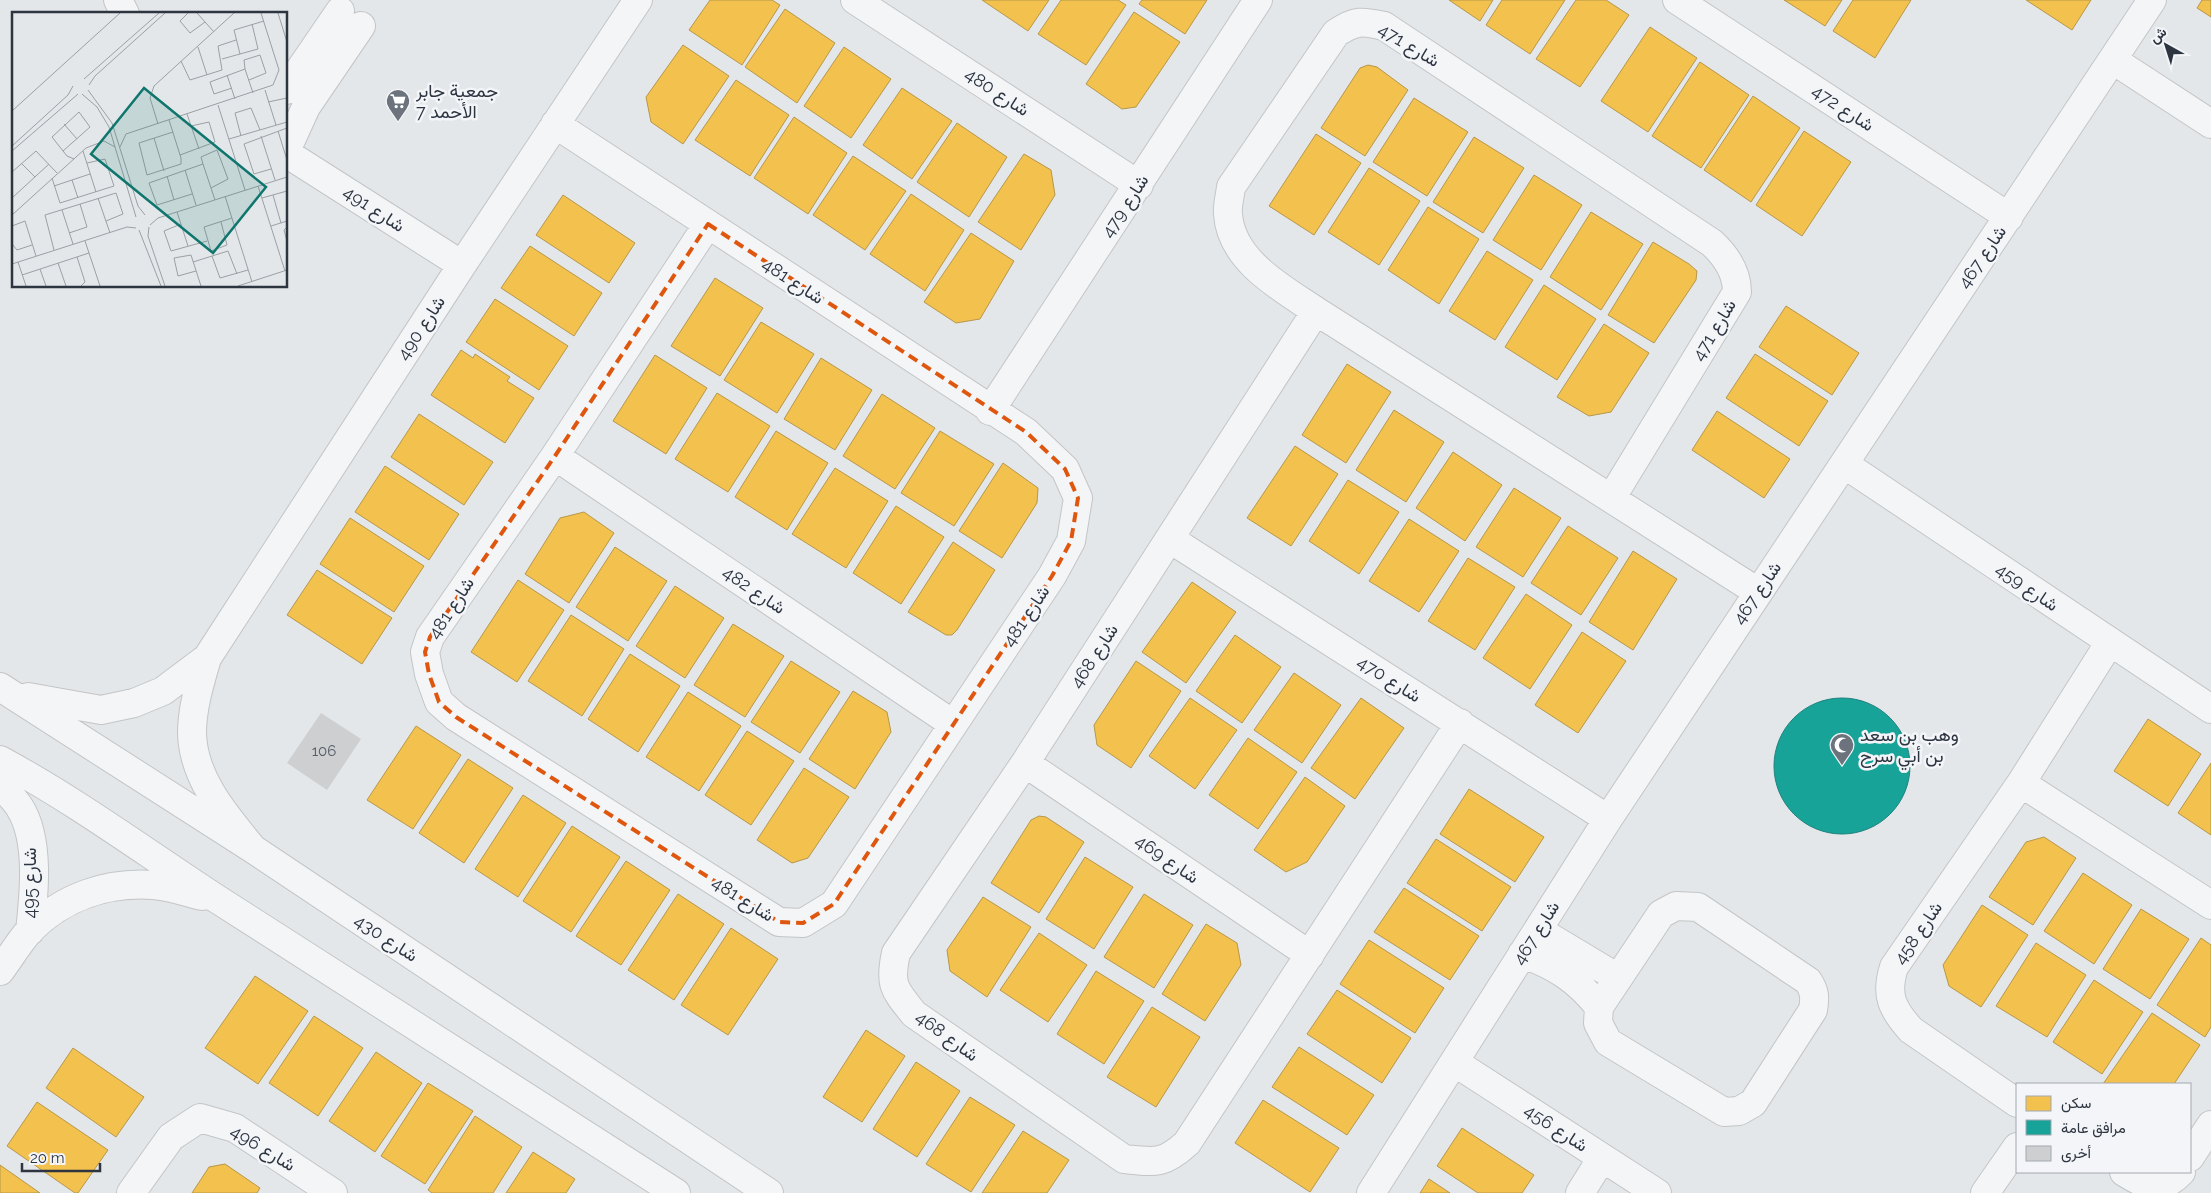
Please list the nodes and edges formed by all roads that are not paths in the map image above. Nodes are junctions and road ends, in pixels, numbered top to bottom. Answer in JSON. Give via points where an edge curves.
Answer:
{"nodes":[{"id":1,"x":118,"y":0,"type":"edge"},
{"id":2,"x":638,"y":0,"type":"edge"},
{"id":3,"x":855,"y":0,"type":"edge"},
{"id":4,"x":1258,"y":0,"type":"edge"},
{"id":5,"x":1677,"y":0,"type":"edge"},
{"id":6,"x":2152,"y":0,"type":"edge"},
{"id":7,"x":124,"y":12,"type":"edge"},
{"id":8,"x":2113,"y":60,"type":"junction"},
{"id":9,"x":288,"y":88,"type":"edge"},
{"id":10,"x":555,"y":124,"type":"junction"},
{"id":11,"x":2211,"y":124,"type":"edge"},
{"id":12,"x":288,"y":148,"type":"edge"},
{"id":13,"x":288,"y":153,"type":"edge"},
{"id":14,"x":1139,"y":185,"type":"junction"},
{"id":15,"x":2009,"y":217,"type":"junction"},
{"id":16,"x":708,"y":224,"type":"junction"},
{"id":17,"x":462,"y":265,"type":"junction"},
{"id":18,"x":1316,"y":311,"type":"junction"},
{"id":19,"x":990,"y":411,"type":"junction"},
{"id":20,"x":556,"y":456,"type":"junction"},
{"id":21,"x":1844,"y":464,"type":"junction"},
{"id":22,"x":1612,"y":497,"type":"junction"},
{"id":23,"x":1170,"y":539,"type":"junction"},
{"id":24,"x":1758,"y":592,"type":"junction"},
{"id":25,"x":2110,"y":642,"type":"junction"},
{"id":26,"x":207,"y":658,"type":"junction"},
{"id":27,"x":7,"y":691,"type":"edge"},
{"id":28,"x":2211,"y":709,"type":"edge"},
{"id":29,"x":953,"y":724,"type":"junction"},
{"id":30,"x":1460,"y":724,"type":"junction"},
{"id":31,"x":0,"y":760,"type":"edge"},
{"id":32,"x":1025,"y":763,"type":"junction"},
{"id":33,"x":2021,"y":783,"type":"junction"},
{"id":34,"x":0,"y":784,"type":"edge"},
{"id":35,"x":1608,"y":819,"type":"junction"},
{"id":36,"x":253,"y":849,"type":"junction"},
{"id":37,"x":216,"y":899,"type":"junction"},
{"id":38,"x":2211,"y":905,"type":"edge"},
{"id":39,"x":1538,"y":930,"type":"junction"},
{"id":40,"x":30,"y":931,"type":"junction"},
{"id":41,"x":1522,"y":954,"type":"junction"},
{"id":42,"x":1310,"y":955,"type":"junction"},
{"id":43,"x":0,"y":971,"type":"edge"},
{"id":44,"x":1618,"y":978,"type":"junction"},
{"id":45,"x":1599,"y":1007,"type":"junction"},
{"id":46,"x":1454,"y":1062,"type":"junction"},
{"id":47,"x":2016,"y":1102,"type":"edge"},
{"id":48,"x":2211,"y":1125,"type":"edge"},
{"id":49,"x":2016,"y":1147,"type":"edge"},
{"id":50,"x":2191,"y":1155,"type":"edge"},
{"id":51,"x":1602,"y":1158,"type":"junction"},
{"id":52,"x":2126,"y":1173,"type":"edge"},
{"id":53,"x":2180,"y":1173,"type":"edge"},
{"id":54,"x":131,"y":1193,"type":"edge"},
{"id":55,"x":333,"y":1193,"type":"edge"},
{"id":56,"x":676,"y":1193,"type":"edge"},
{"id":57,"x":769,"y":1193,"type":"edge"},
{"id":58,"x":1371,"y":1193,"type":"edge"},
{"id":59,"x":1580,"y":1193,"type":"edge"},
{"id":60,"x":1657,"y":1193,"type":"edge"},
{"id":61,"x":1985,"y":1193,"type":"edge"}],
"edges":[{"from":1,"to":7,"type":"street"},
{"from":2,"to":10,"type":"street","name":"شارع 490"},
{"from":3,"to":14,"type":"street","name":"شارع 480"},
{"from":4,"to":14,"type":"street","name":"شارع 479"},
{"from":5,"to":15,"type":"street","name":"شارع 472"},
{"from":6,"to":8,"type":"street","name":"شارع 467"},
{"from":8,"to":11,"type":"street"},
{"from":8,"to":15,"type":"street","name":"شارع 467"},
{"from":9,"to":12,"type":"street","via":[[350,19]]},
{"from":10,"to":16,"type":"street","name":"شارع 481"},
{"from":10,"to":17,"type":"street","name":"شارع 490"},
{"from":13,"to":17,"type":"street","name":"شارع 491"},
{"from":14,"to":19,"type":"street","name":"شارع 479"},
{"from":15,"to":21,"type":"street","name":"شارع 467"},
{"from":16,"to":19,"type":"street","name":"شارع 481"},
{"from":16,"to":20,"type":"street","name":"شارع 481"},
{"from":17,"to":26,"type":"street","name":"شارع 490"},
{"from":18,"to":22,"type":"street","name":"شارع 471"},
{"from":18,"to":22,"type":"street","name":"شارع 471","via":[[1264,276],[1236,243],[1228,214],[1231,187],[1336,33],[1361,21],[1384,26],[1712,243],[1724,254],[1731,267],[1737,280],[1737,292]]},
{"from":18,"to":23,"type":"street","name":"شارع 468"},
{"from":19,"to":29,"type":"street","name":"شارع 481","via":[[1026,432],[1065,469],[1078,498],[1071,541],[1052,576]]},
{"from":20,"to":29,"type":"street","name":"شارع 482"},
{"from":20,"to":29,"type":"street","name":"شارع 481","via":[[430,636],[425,652],[428,674],[439,702],[456,717],[779,922],[803,923],[834,904]]},
{"from":21,"to":24,"type":"street","name":"شارع 467"},
{"from":21,"to":25,"type":"street","name":"شارع 459"},
{"from":22,"to":24,"type":"street","name":"شارع 471"},
{"from":23,"to":30,"type":"street","name":"شارع 470"},
{"from":23,"to":32,"type":"street","name":"شارع 468"},
{"from":24,"to":35,"type":"street","name":"شارع 467"},
{"from":25,"to":28,"type":"street","name":"شارع 459"},
{"from":25,"to":33,"type":"street","name":"شارع 458"},
{"from":26,"to":27,"type":"street","name":"شارع 490","via":[[163,691],[134,703],[101,710]]},
{"from":26,"to":36,"type":"street","name":"شارع 490","via":[[196,698],[192,734],[199,770],[218,807]]},
{"from":27,"to":36,"type":"street","name":"شارع 430"},
{"from":30,"to":35,"type":"street","name":"شارع 470"},
{"from":30,"to":42,"type":"street","name":"شارع 468"},
{"from":31,"to":37,"type":"street","via":[[89,813]]},
{"from":32,"to":42,"type":"street","name":"شارع 469"},
{"from":32,"to":42,"type":"street","name":"شارع 468","via":[[896,953],[892,973],[895,990],[914,1014],[1124,1159],[1154,1162],[1172,1156],[1187,1144]]},
{"from":33,"to":38,"type":"street"},
{"from":33,"to":47,"type":"street","name":"شارع 458","via":[[1894,967],[1889,983],[1898,1015],[1910,1030]]},
{"from":34,"to":40,"type":"street","name":"شارع 495","via":[[21,808],[30,833],[34,893]]},
{"from":35,"to":39,"type":"street","name":"شارع 467"},
{"from":36,"to":57,"type":"street","name":"شارع 430"},
{"from":37,"to":40,"type":"street","name":"شارع 495","via":[[154,885],[90,892],[64,903]]},
{"from":37,"to":56,"type":"street"},
{"from":39,"to":41,"type":"street","name":"شارع 467"},
{"from":39,"to":44,"type":"street"},
{"from":40,"to":43,"type":"street","name":"شارع 495"},
{"from":41,"to":45,"type":"street","via":[[1560,970],[1588,993]]},
{"from":41,"to":46,"type":"street","name":"شارع 467"},
{"from":44,"to":45,"type":"street"},
{"from":44,"to":45,"type":"street","via":[[1660,914],[1676,906],[1698,907],[1808,981],[1815,995],[1813,1010],[1753,1103],[1739,1111],[1724,1112],[1608,1042],[1598,1023]]},
{"from":46,"to":51,"type":"street","name":"شارع 456"},
{"from":46,"to":58,"type":"street","name":"شارع 467"},
{"from":48,"to":50,"type":"street"},
{"from":49,"to":61,"type":"street"},
{"from":51,"to":59,"type":"street"},
{"from":51,"to":60,"type":"street","name":"شارع 456"},
{"from":52,"to":53,"type":"street","via":[[2155,1187],[2167,1184]]},
{"from":54,"to":55,"type":"street","name":"شارع 496","via":[[171,1137],[200,1118],[235,1128]]}]}
